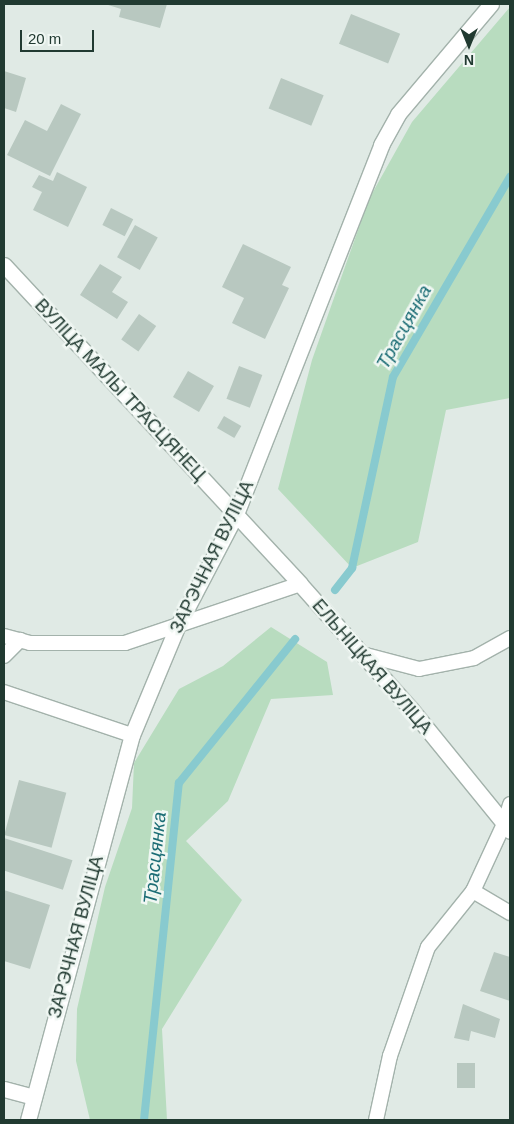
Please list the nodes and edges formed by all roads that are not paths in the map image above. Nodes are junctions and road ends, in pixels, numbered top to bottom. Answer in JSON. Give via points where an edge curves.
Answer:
{"nodes":[{"id":1,"x":491,"y":4,"type":"edge"},
{"id":2,"x":4,"y":266,"type":"edge"},
{"id":3,"x":236,"y":514,"type":"junction"},
{"id":4,"x":300,"y":584,"type":"junction"},
{"id":5,"x":177,"y":627,"type":"junction"},
{"id":6,"x":4,"y":636,"type":"edge"},
{"id":7,"x":510,"y":638,"type":"edge"},
{"id":8,"x":20,"y":640,"type":"junction"},
{"id":9,"x":362,"y":654,"type":"junction"},
{"id":10,"x":4,"y":656,"type":"edge"},
{"id":11,"x":4,"y":692,"type":"edge"},
{"id":12,"x":132,"y":735,"type":"junction"},
{"id":13,"x":510,"y":804,"type":"edge"},
{"id":14,"x":507,"y":827,"type":"edge"},
{"id":15,"x":474,"y":891,"type":"junction"},
{"id":16,"x":510,"y":913,"type":"edge"},
{"id":17,"x":4,"y":1089,"type":"edge"},
{"id":18,"x":34,"y":1097,"type":"junction"},
{"id":19,"x":28,"y":1120,"type":"edge"},
{"id":20,"x":376,"y":1120,"type":"edge"}],
"edges":[{"from":1,"to":3,"type":"street","name":"ЗАРЭЧНАЯ ВУЛІЦА","via":[[398,114],[381,145]]},
{"from":2,"to":3,"type":"street","name":"ВУЛІЦА МАЛЫ ТРАСЦЯНЕЦ"},
{"from":3,"to":4,"type":"street","name":"ЕЛЬНІЦКАЯ ВУЛІЦА"},
{"from":3,"to":5,"type":"street","name":"ЗАРЭЧНАЯ ВУЛІЦА"},
{"from":4,"to":5,"type":"lane"},
{"from":4,"to":9,"type":"street","name":"ЕЛЬНІЦКАЯ ВУЛІЦА"},
{"from":5,"to":8,"type":"lane","via":[[125,643]]},
{"from":5,"to":12,"type":"street","name":"ЗАРЭЧНАЯ ВУЛІЦА"},
{"from":6,"to":8,"type":"lane"},
{"from":7,"to":9,"type":"lane","via":[[474,658],[419,669]]},
{"from":8,"to":10,"type":"lane"},
{"from":9,"to":14,"type":"street","name":"ЕЛЬНІЦКАЯ ВУЛІЦА"},
{"from":11,"to":12,"type":"lane"},
{"from":12,"to":18,"type":"street","name":"ЗАРЭЧНАЯ ВУЛІЦА"},
{"from":13,"to":14,"type":"street"},
{"from":14,"to":15,"type":"lane"},
{"from":15,"to":16,"type":"lane"},
{"from":15,"to":20,"type":"lane","via":[[428,948],[390,1056]]},
{"from":17,"to":18,"type":"street"},
{"from":18,"to":19,"type":"street","name":"ЗАРЭЧНАЯ ВУЛІЦА"}]}
